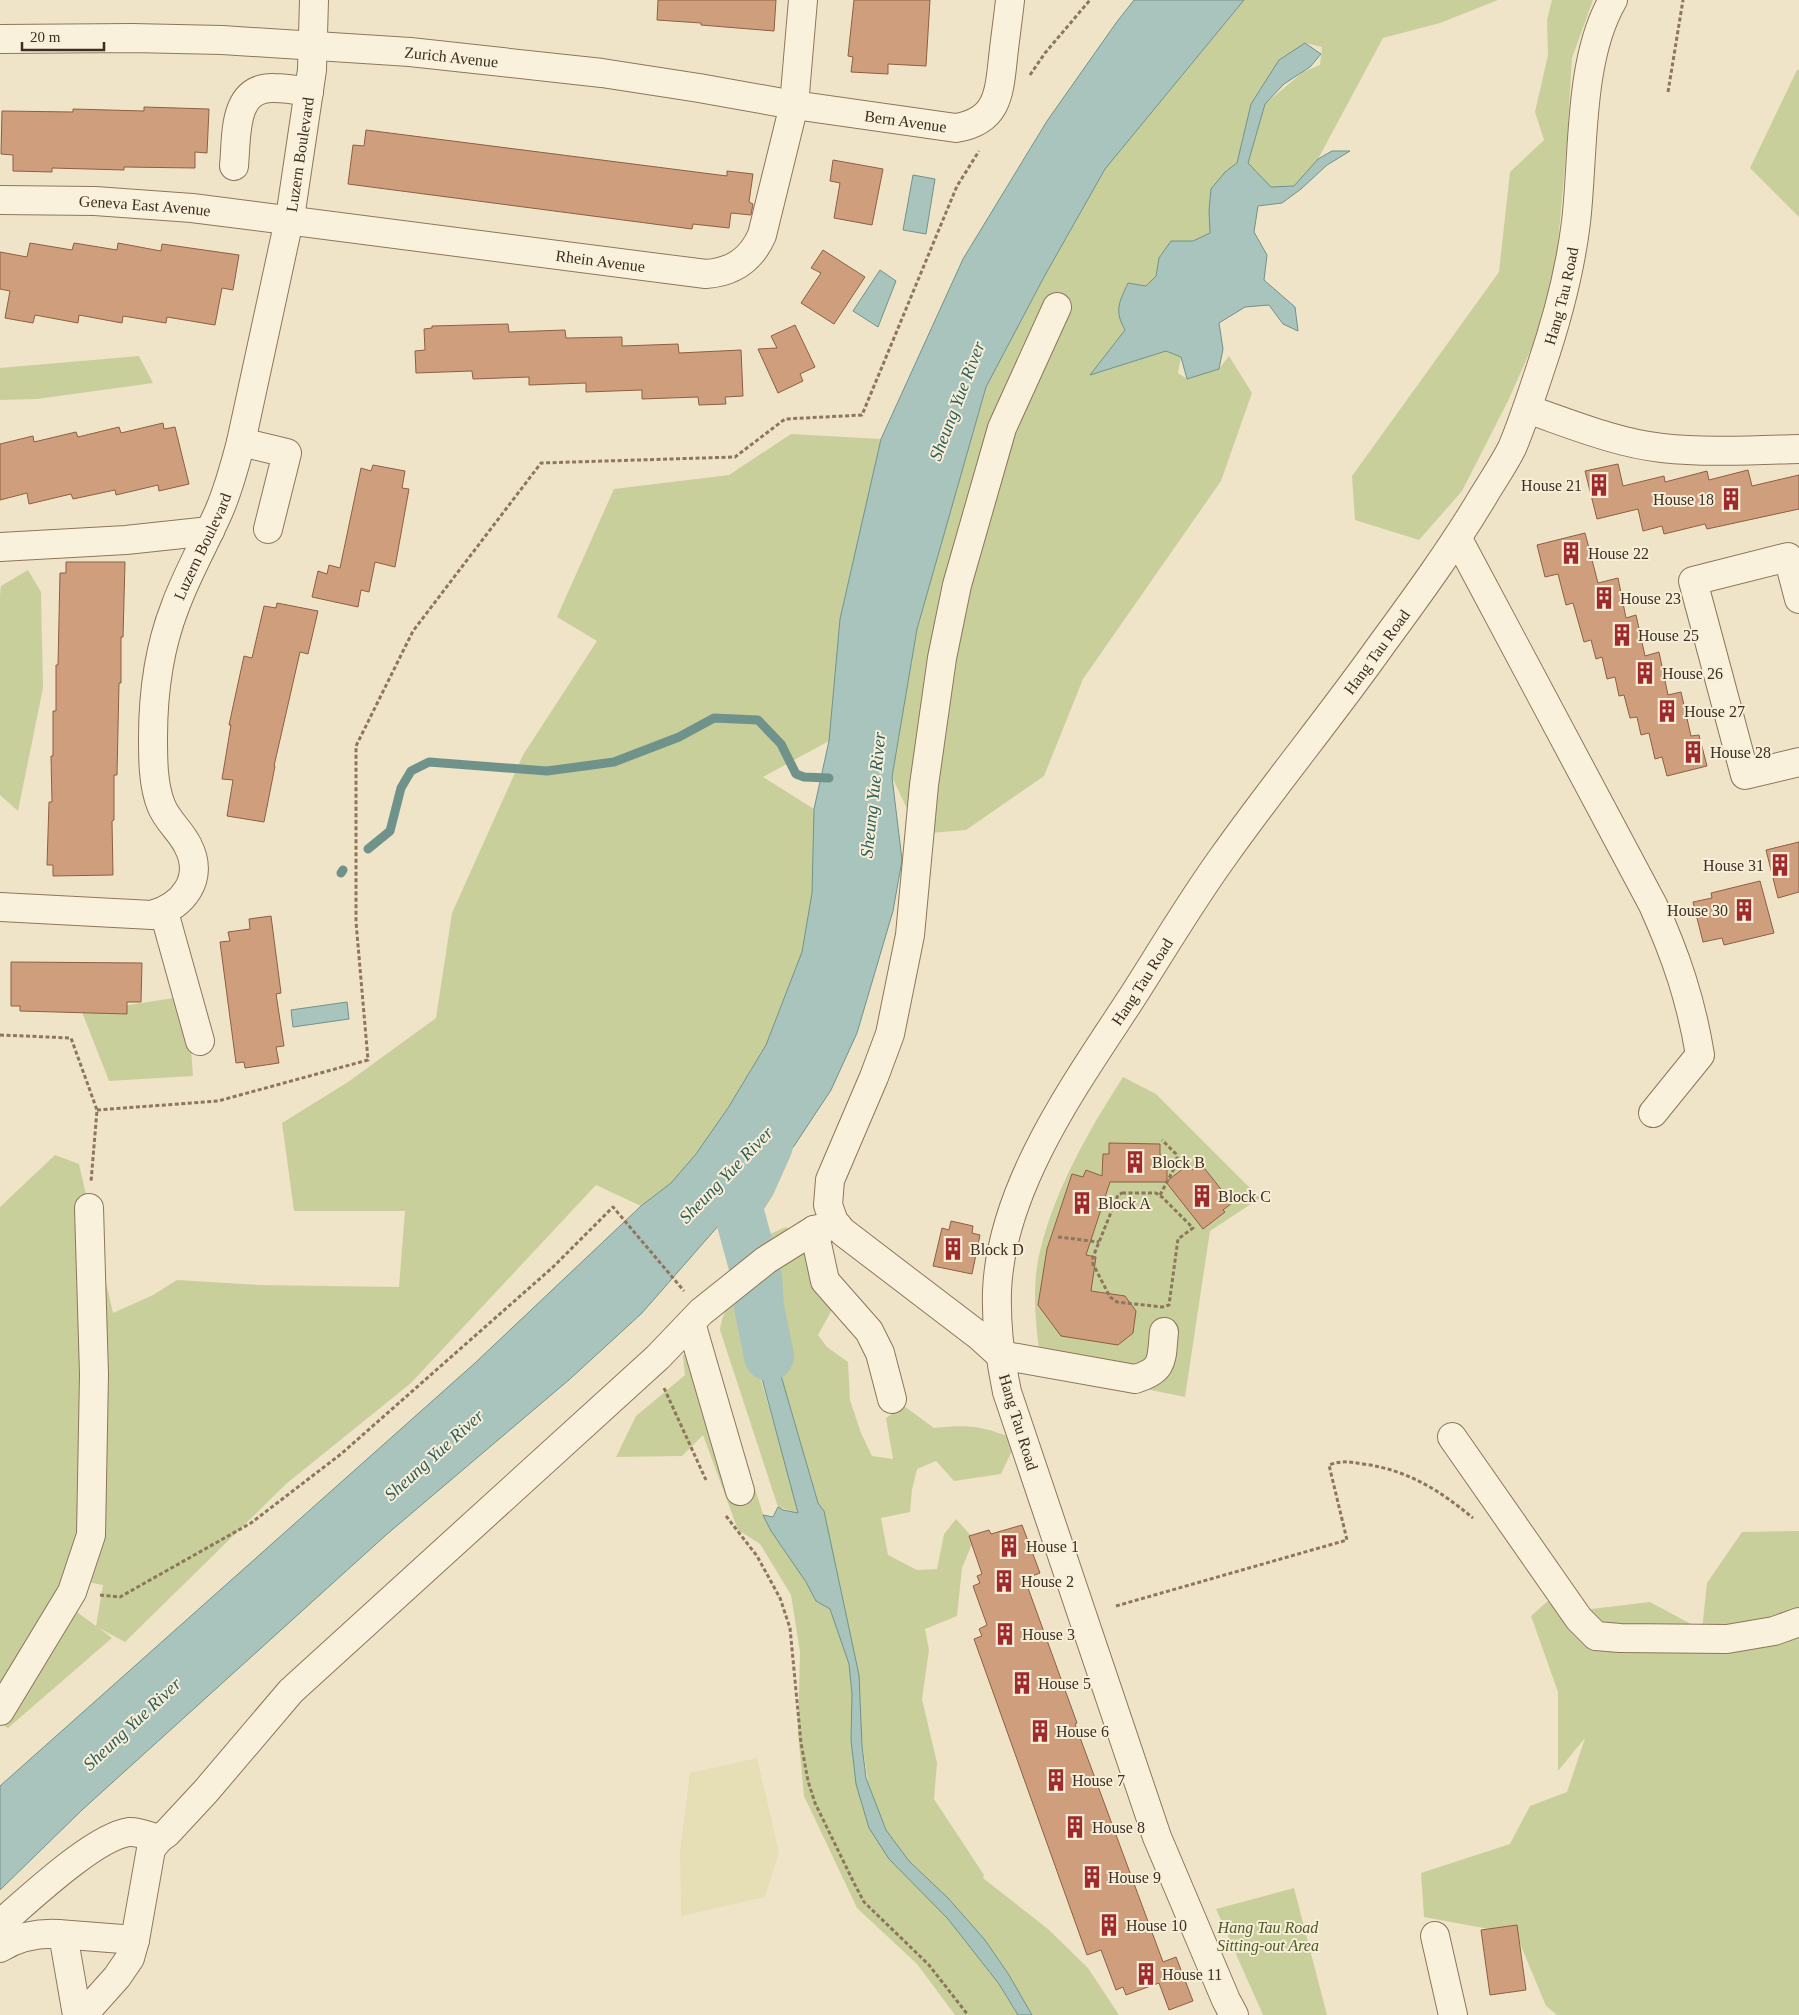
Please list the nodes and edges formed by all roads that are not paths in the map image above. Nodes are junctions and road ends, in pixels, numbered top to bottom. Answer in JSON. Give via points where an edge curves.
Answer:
{"nodes":[{"id":1,"x":314,"y":0,"type":"edge"},
{"id":2,"x":803,"y":0,"type":"edge"},
{"id":3,"x":1010,"y":0,"type":"edge"},
{"id":4,"x":1613,"y":0,"type":"edge"},
{"id":5,"x":0,"y":39,"type":"edge"},
{"id":6,"x":313,"y":44,"type":"junction"},
{"id":7,"x":309,"y":92,"type":"junction"},
{"id":8,"x":794,"y":105,"type":"junction"},
{"id":9,"x":234,"y":166,"type":"dead end"},
{"id":10,"x":0,"y":200,"type":"edge"},
{"id":11,"x":290,"y":220,"type":"junction"},
{"id":12,"x":1058,"y":308,"type":"dead end"},
{"id":13,"x":1527,"y":409,"type":"junction"},
{"id":14,"x":241,"y":442,"type":"junction"},
{"id":15,"x":1799,"y":449,"type":"edge"},
{"id":16,"x":268,"y":529,"type":"dead end"},
{"id":17,"x":210,"y":530,"type":"junction"},
{"id":18,"x":1458,"y":539,"type":"junction"},
{"id":19,"x":0,"y":547,"type":"edge"},
{"id":20,"x":1799,"y":599,"type":"edge"},
{"id":21,"x":1799,"y":762,"type":"edge"},
{"id":22,"x":0,"y":907,"type":"edge"},
{"id":23,"x":164,"y":912,"type":"junction"},
{"id":24,"x":200,"y":1041,"type":"dead end"},
{"id":25,"x":1653,"y":1113,"type":"dead end"},
{"id":26,"x":89,"y":1208,"type":"road end"},
{"id":27,"x":825,"y":1228,"type":"junction"},
{"id":28,"x":691,"y":1322,"type":"junction"},
{"id":29,"x":1164,"y":1332,"type":"dead end"},
{"id":30,"x":1000,"y":1355,"type":"junction"},
{"id":31,"x":892,"y":1399,"type":"dead end"},
{"id":32,"x":1452,"y":1437,"type":"dead end"},
{"id":33,"x":740,"y":1491,"type":"dead end"},
{"id":34,"x":1799,"y":1622,"type":"edge"},
{"id":35,"x":0,"y":1712,"type":"edge"},
{"id":36,"x":159,"y":1839,"type":"junction"},
{"id":37,"x":0,"y":1924,"type":"edge"},
{"id":38,"x":58,"y":1934,"type":"junction"},
{"id":39,"x":1436,"y":1936,"type":"dead end"},
{"id":40,"x":135,"y":1940,"type":"junction"},
{"id":41,"x":0,"y":1948,"type":"edge"},
{"id":42,"x":78,"y":2015,"type":"edge"},
{"id":43,"x":84,"y":2015,"type":"edge"},
{"id":44,"x":1234,"y":2015,"type":"edge"},
{"id":45,"x":1453,"y":2015,"type":"edge"}],
"edges":[{"from":1,"to":6,"type":"street","name":"Luzern Boulevard"},
{"from":2,"to":8,"type":"street"},
{"from":3,"to":8,"type":"street","name":"Bern Avenue","via":[[998,97],[987,115],[978,122],[956,128]]},
{"from":4,"to":13,"type":"street","name":"Hang Tau Road","via":[[1597,41],[1587,87],[1576,224],[1569,268],[1552,334]]},
{"from":5,"to":6,"type":"street","name":"Zurich Avenue","via":[[132,38]]},
{"from":6,"to":7,"type":"street","name":"Luzern Boulevard"},
{"from":6,"to":8,"type":"street","name":"Zurich Avenue","via":[[593,72]]},
{"from":7,"to":9,"type":"street","via":[[273,88],[256,90],[243,102],[238,119]]},
{"from":7,"to":11,"type":"street","name":"Luzern Boulevard"},
{"from":8,"to":11,"type":"street","name":"Rhein Avenue","via":[[762,235],[750,256],[730,270],[718,273]]},
{"from":10,"to":11,"type":"street","name":"Geneva East Avenue","via":[[173,206]]},
{"from":11,"to":14,"type":"street","name":"Luzern Boulevard"},
{"from":12,"to":27,"type":"street","via":[[1002,428],[957,585],[942,658],[924,785],[910,935],[890,1034],[830,1180]]},
{"from":13,"to":15,"type":"street","via":[[1616,439],[1660,448]]},
{"from":13,"to":18,"type":"street","name":"Hang Tau Road","via":[[1510,452]]},
{"from":14,"to":16,"type":"street","via":[[287,453]]},
{"from":14,"to":17,"type":"street","name":"Luzern Boulevard","via":[[232,476]]},
{"from":17,"to":19,"type":"street","via":[[126,540]]},
{"from":17,"to":23,"type":"street","name":"Luzern Boulevard","via":[[174,609],[157,676],[153,739],[156,790],[169,821],[188,845],[193,858],[191,884],[185,896]]},
{"from":18,"to":25,"type":"street","via":[[1653,905],[1673,951],[1694,1018],[1700,1056]]},
{"from":18,"to":30,"type":"street","name":"Hang Tau Road","via":[[1222,858],[1052,1123],[1026,1177],[1004,1246],[997,1289]]},
{"from":20,"to":21,"type":"street","via":[[1788,557],[1693,581],[1745,775]]},
{"from":22,"to":23,"type":"street","via":[[152,915]]},
{"from":23,"to":24,"type":"street"},
{"from":26,"to":35,"type":"street","via":[[94,1374],[91,1535],[72,1592]]},
{"from":27,"to":28,"type":"street","via":[[766,1260]]},
{"from":27,"to":30,"type":"street","via":[[978,1335]]},
{"from":27,"to":31,"type":"street","via":[[825,1281],[868,1331],[880,1353]]},
{"from":28,"to":33,"type":"street"},
{"from":28,"to":36,"type":"street","via":[[658,1357],[291,1691],[206,1791]]},
{"from":29,"to":30,"type":"street","via":[[1160,1363],[1154,1371],[1134,1379]]},
{"from":30,"to":44,"type":"street","name":"Hang Tau Road","via":[[1007,1392],[1157,1836]]},
{"from":32,"to":34,"type":"street","via":[[1578,1619],[1596,1636],[1728,1639],[1774,1631]]},
{"from":36,"to":37,"type":"street","via":[[130,1832],[112,1836],[82,1856]]},
{"from":36,"to":40,"type":"street","via":[[151,1849]]},
{"from":38,"to":40,"type":"street"},
{"from":38,"to":41,"type":"street","via":[[32,1935]]},
{"from":38,"to":42,"type":"street","via":[[64,1940]]},
{"from":39,"to":45,"type":"street"},
{"from":40,"to":43,"type":"street","via":[[130,1958]]}]}
